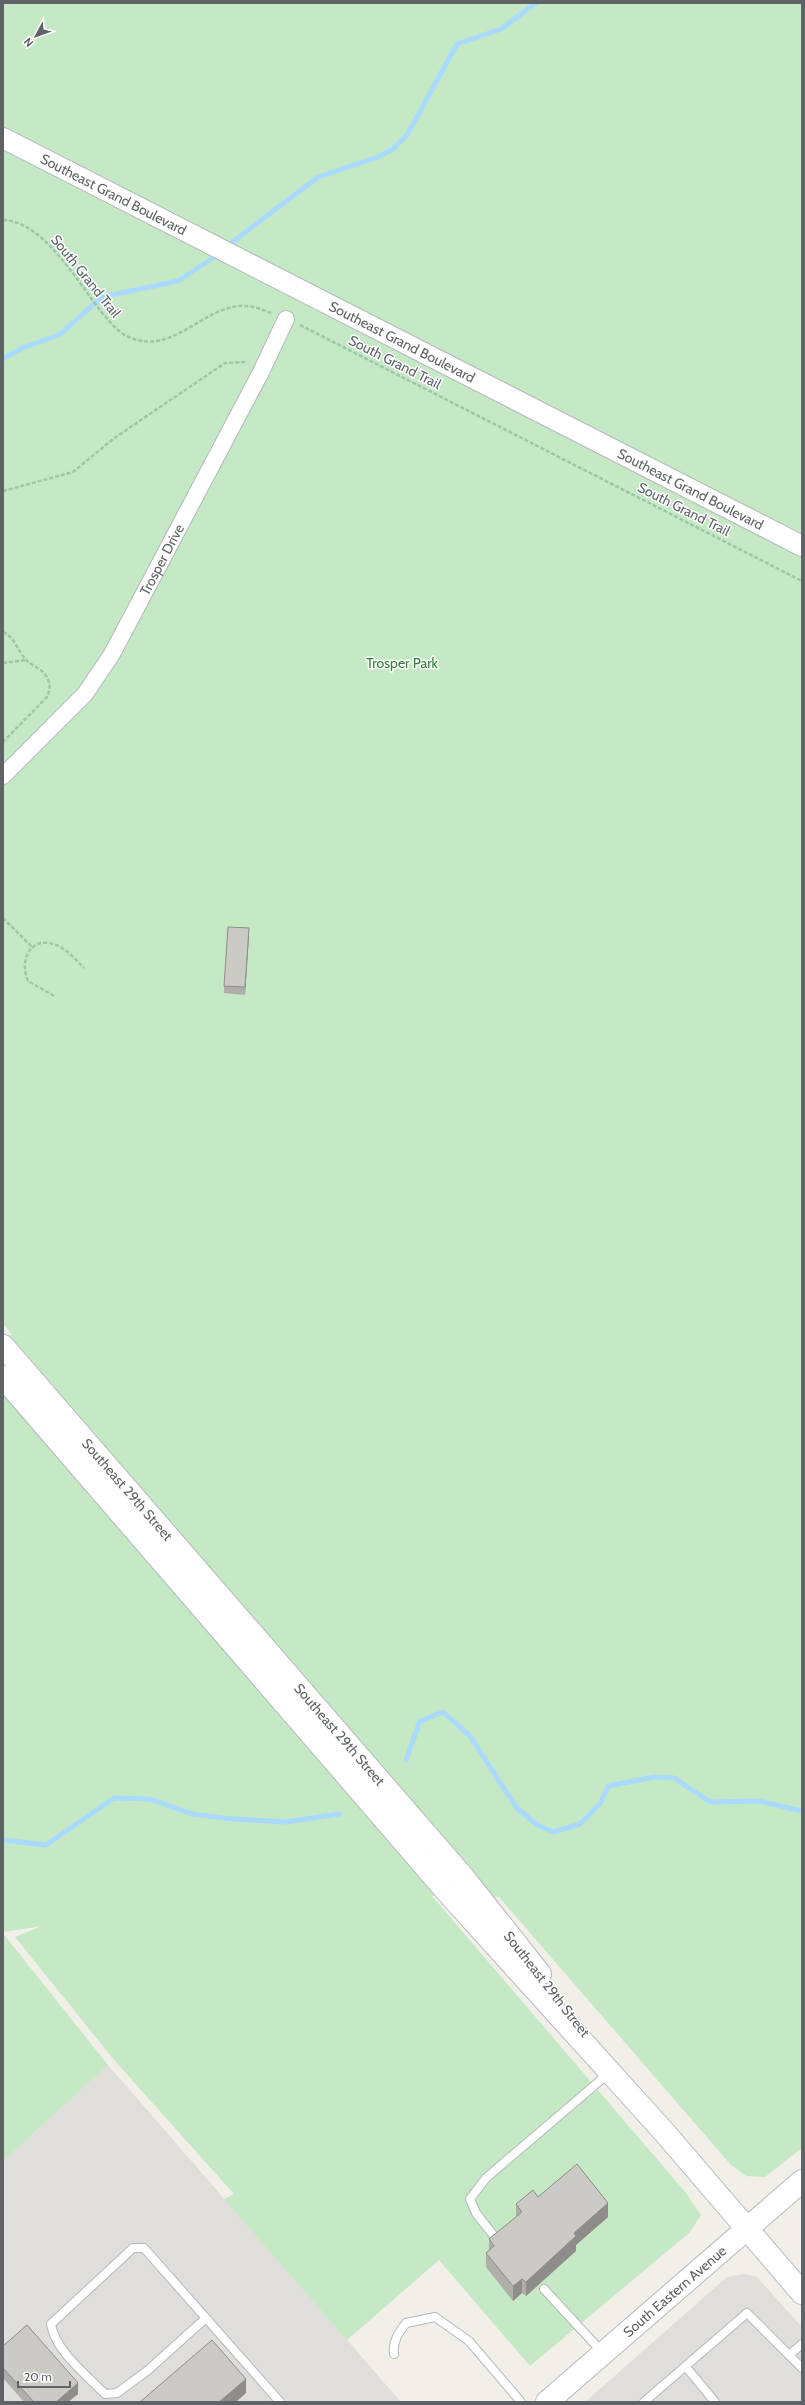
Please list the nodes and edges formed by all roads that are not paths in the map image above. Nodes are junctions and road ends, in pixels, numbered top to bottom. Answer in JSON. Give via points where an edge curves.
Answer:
{"nodes":[{"id":1,"x":3,"y":138,"type":"edge"},
{"id":2,"x":286,"y":319,"type":"road end"},
{"id":3,"x":802,"y":546,"type":"edge"},
{"id":4,"x":3,"y":776,"type":"edge"},
{"id":5,"x":3,"y":1346,"type":"edge"},
{"id":6,"x":3,"y":1377,"type":"edge"},
{"id":7,"x":610,"y":2072,"type":"junction"},
{"id":8,"x":665,"y":2133,"type":"junction"},
{"id":9,"x":802,"y":2181,"type":"edge"},
{"id":10,"x":746,"y":2229,"type":"junction"},
{"id":11,"x":497,"y":2240,"type":"edge"},
{"id":12,"x":544,"y":2289,"type":"dead end"},
{"id":13,"x":802,"y":2293,"type":"edge"},
{"id":14,"x":206,"y":2318,"type":"junction"},
{"id":15,"x":802,"y":2344,"type":"edge"},
{"id":16,"x":603,"y":2353,"type":"junction"},
{"id":17,"x":394,"y":2354,"type":"dead end"},
{"id":18,"x":789,"y":2355,"type":"junction"},
{"id":19,"x":686,"y":2367,"type":"junction"},
{"id":20,"x":802,"y":2368,"type":"edge"},
{"id":21,"x":280,"y":2402,"type":"edge"},
{"id":22,"x":520,"y":2402,"type":"edge"},
{"id":23,"x":547,"y":2402,"type":"edge"},
{"id":24,"x":644,"y":2402,"type":"edge"},
{"id":25,"x":716,"y":2402,"type":"edge"}],
"edges":[{"from":1,"to":3,"type":"street","name":"Southeast Grand Boulevard"},
{"from":2,"to":4,"type":"street","name":"Trosper Drive","via":[[112,654],[85,694]]},
{"from":5,"to":8,"type":"main road","name":"Southeast 29th Street","via":[[464,1878]]},
{"from":6,"to":7,"type":"main road","name":"Southeast 29th Street","via":[[449,1894]]},
{"from":7,"to":8,"type":"main road","name":"Southeast 29th Street"},
{"from":7,"to":11,"type":"lane","via":[[486,2178],[470,2198],[476,2213]]},
{"from":8,"to":10,"type":"main road","name":"Southeast 29th Street"},
{"from":9,"to":10,"type":"main road","name":"South Eastern Avenue"},
{"from":10,"to":13,"type":"main road","name":"Southeast 29th Street"},
{"from":10,"to":16,"type":"main road","name":"South Eastern Avenue"},
{"from":12,"to":16,"type":"lane"},
{"from":14,"to":14,"type":"lane","via":[[144,2248],[133,2248],[51,2324],[52,2331],[64,2351],[105,2394],[117,2393],[147,2371]]},
{"from":14,"to":21,"type":"lane"},
{"from":15,"to":18,"type":"lane"},
{"from":16,"to":23,"type":"main road","name":"South Eastern Avenue"},
{"from":17,"to":22,"type":"lane","via":[[398,2334],[406,2323],[435,2316],[469,2341]]},
{"from":18,"to":19,"type":"lane","via":[[748,2313]]},
{"from":18,"to":20,"type":"lane"},
{"from":19,"to":24,"type":"lane"},
{"from":19,"to":25,"type":"lane"}]}
